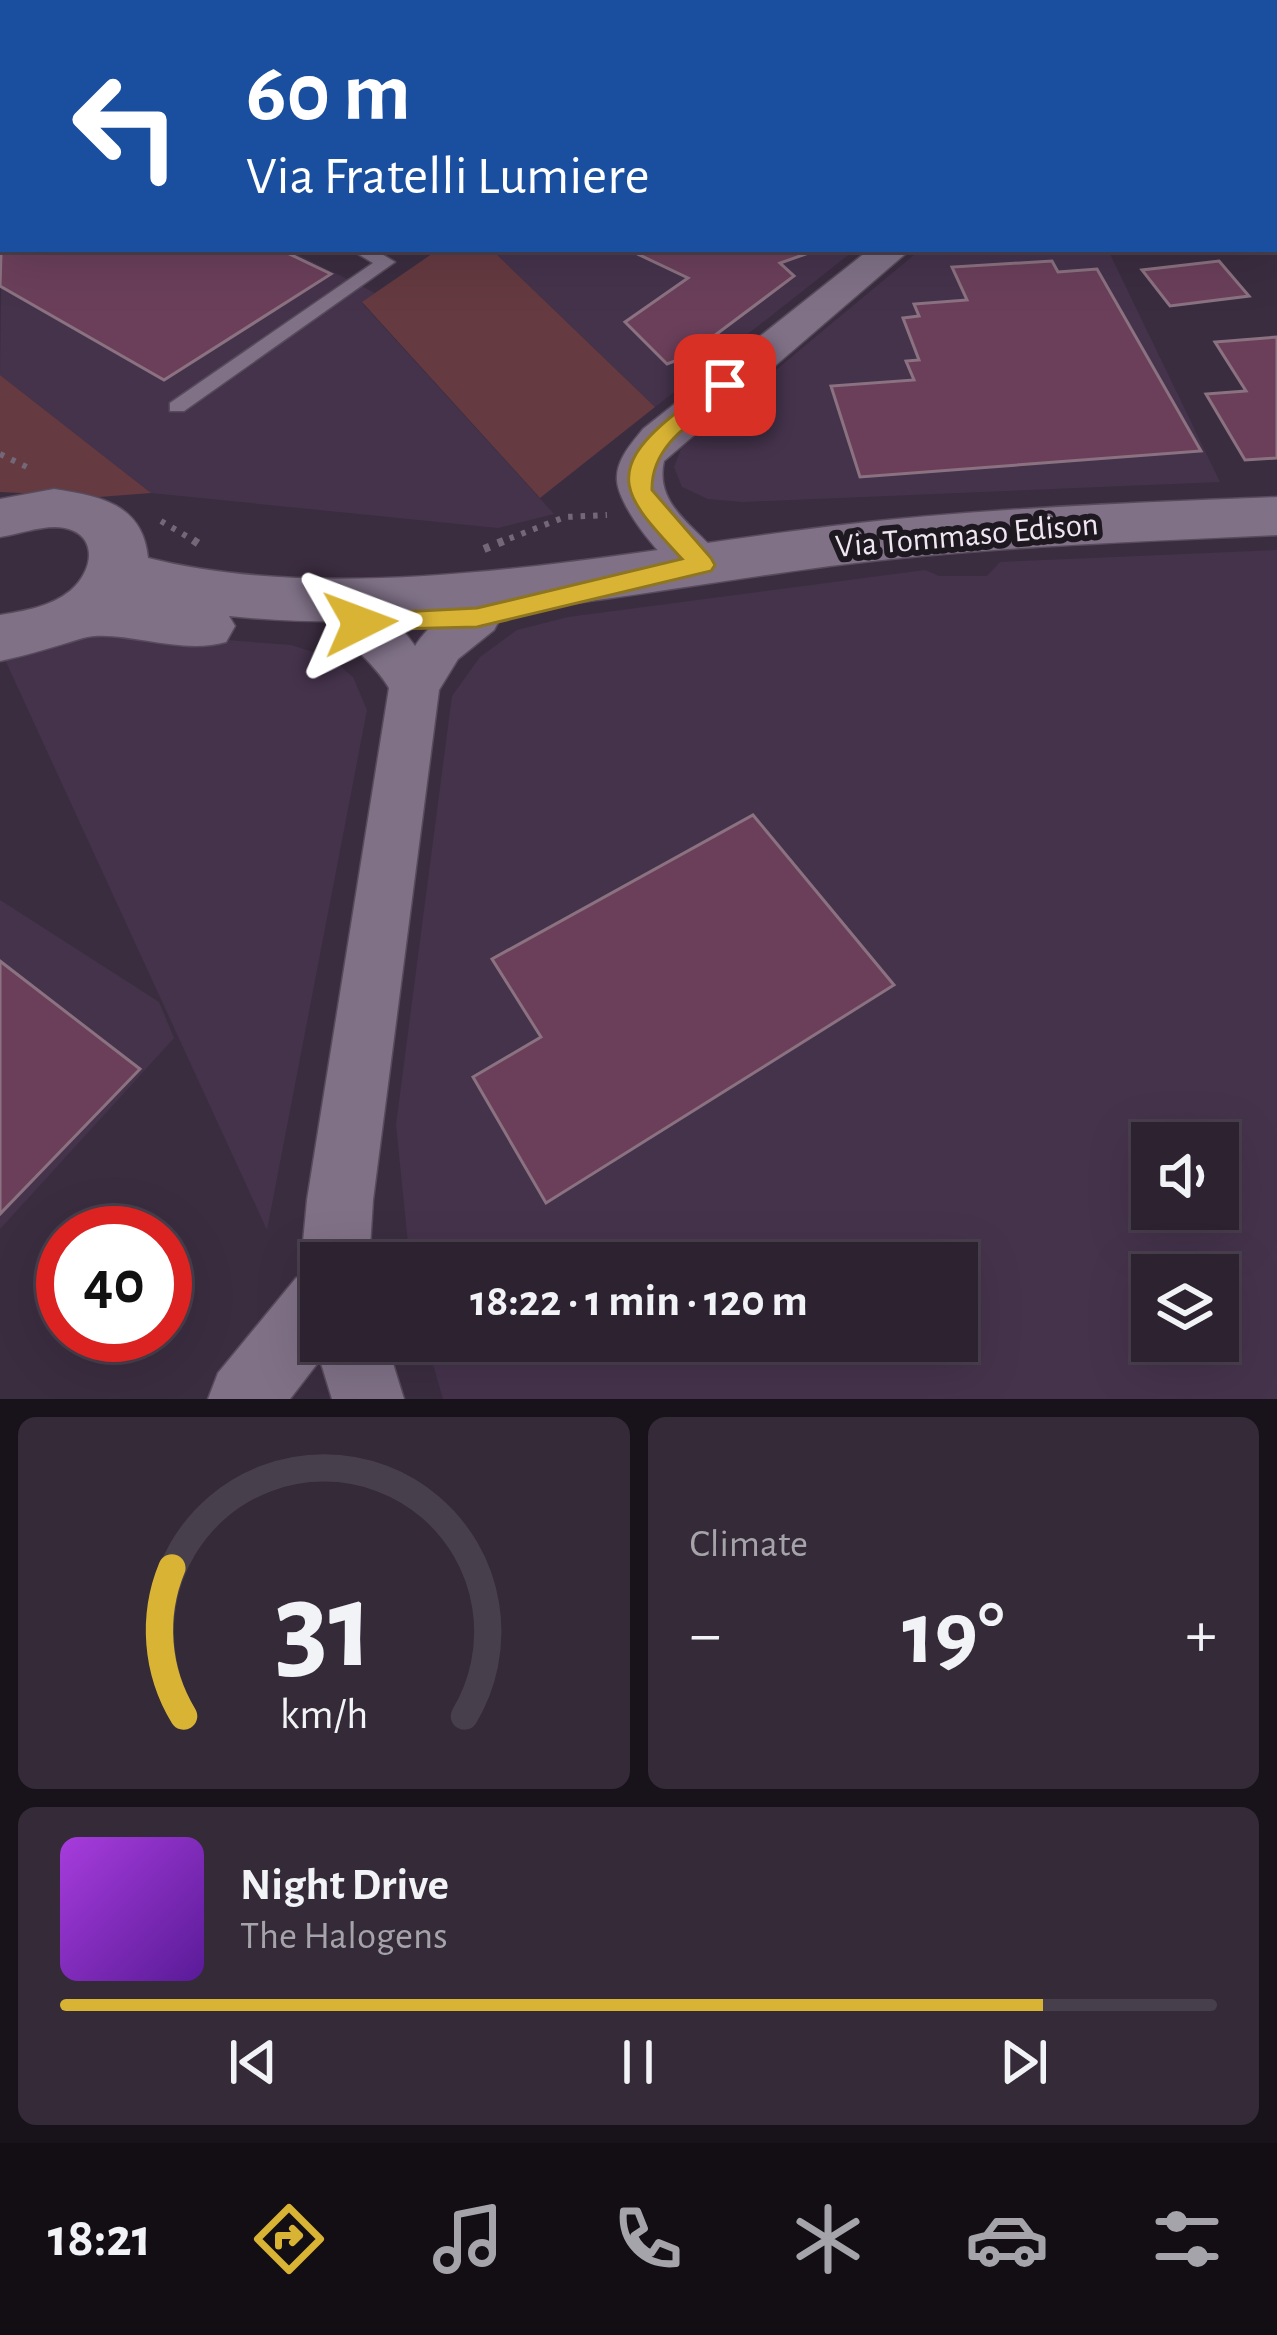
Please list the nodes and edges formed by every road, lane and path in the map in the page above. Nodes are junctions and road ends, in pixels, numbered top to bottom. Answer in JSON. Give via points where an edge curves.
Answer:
{"nodes":[{"id":1,"x":364,"y":252,"type":"edge"},
{"id":2,"x":888,"y":252,"type":"edge"},
{"id":3,"x":177,"y":406,"type":"dead end"},
{"id":4,"x":9,"y":511,"type":"edge"},
{"id":5,"x":1277,"y":516,"type":"edge"},
{"id":6,"x":680,"y":568,"type":"junction"},
{"id":7,"x":101,"y":593,"type":"junction"},
{"id":8,"x":477,"y":617,"type":"junction"},
{"id":9,"x":360,"y":623,"type":"junction"},
{"id":10,"x":0,"y":638,"type":"edge"},
{"id":11,"x":414,"y":688,"type":"junction"},
{"id":12,"x":337,"y":1242,"type":"edge"},
{"id":13,"x":300,"y":1329,"type":"edge"},
{"id":14,"x":357,"y":1362,"type":"edge"},
{"id":15,"x":244,"y":1399,"type":"edge"},
{"id":16,"x":368,"y":1399,"type":"edge"}],
"edges":[{"from":1,"to":3,"type":"lane","via":[[386,262]]},
{"from":2,"to":6,"type":"street","via":[[658,439],[640,464],[640,490]]},
{"from":4,"to":7,"type":"street","via":[[55,507],[103,519],[124,551]]},
{"from":5,"to":6,"type":"street","name":"Via Tommaso Edison","via":[[1025,527]]},
{"from":6,"to":7,"type":"street","name":"Via Tommaso Edison","via":[[484,593],[275,602]]},
{"from":6,"to":8,"type":"street","name":"Via Tommaso Edison"},
{"from":7,"to":9,"type":"street","name":"Via Tommaso Edison","via":[[210,626]]},
{"from":7,"to":10,"type":"street","via":[[54,628]]},
{"from":8,"to":9,"type":"street","name":"Via Tommaso Edison"},
{"from":8,"to":11,"type":"street","via":[[440,646]]},
{"from":9,"to":11,"type":"street","via":[[392,651]]},
{"from":11,"to":12,"type":"street"},
{"from":13,"to":15,"type":"street"},
{"from":14,"to":16,"type":"street"}]}
